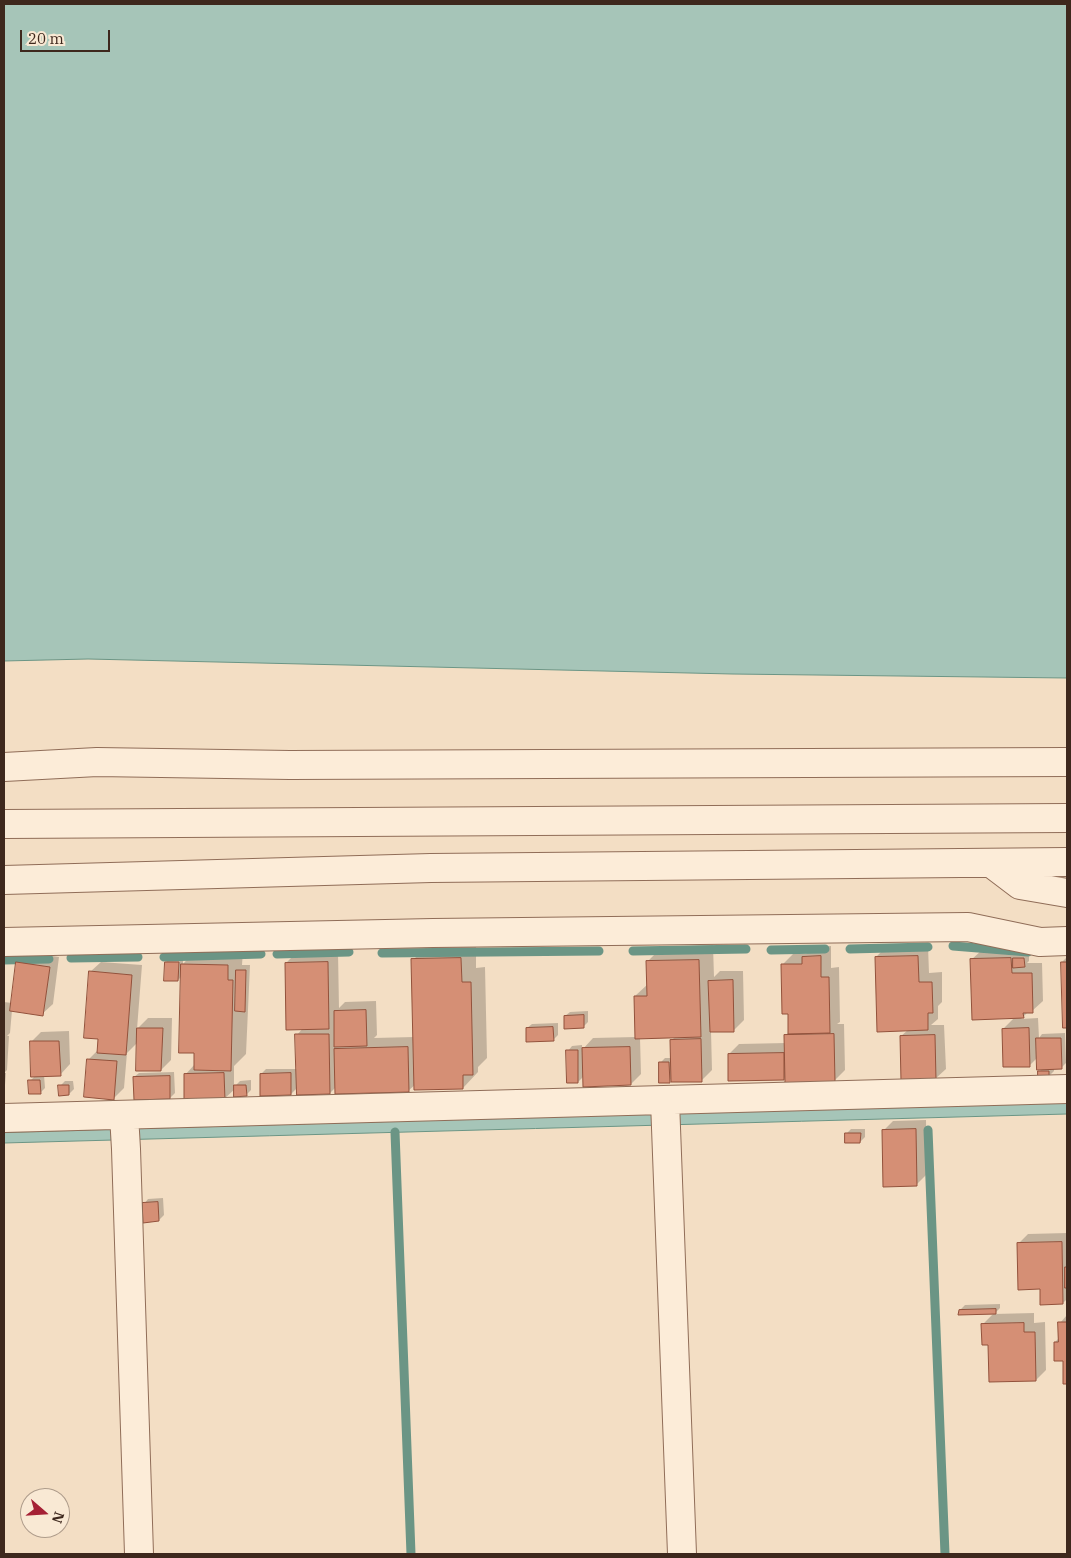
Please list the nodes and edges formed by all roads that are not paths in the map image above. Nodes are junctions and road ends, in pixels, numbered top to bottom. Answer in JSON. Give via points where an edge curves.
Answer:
{"nodes":[{"id":1,"x":1067,"y":762,"type":"edge"},
{"id":2,"x":4,"y":767,"type":"edge"},
{"id":3,"x":1067,"y":818,"type":"edge"},
{"id":4,"x":4,"y":824,"type":"edge"},
{"id":5,"x":1067,"y":862,"type":"edge"},
{"id":6,"x":991,"y":863,"type":"junction"},
{"id":7,"x":4,"y":880,"type":"edge"},
{"id":8,"x":1067,"y":893,"type":"edge"},
{"id":9,"x":1067,"y":941,"type":"edge"},
{"id":10,"x":4,"y":942,"type":"edge"},
{"id":11,"x":1067,"y":1089,"type":"edge"},
{"id":12,"x":665,"y":1112,"type":"junction"},
{"id":13,"x":4,"y":1118,"type":"edge"},
{"id":14,"x":125,"y":1130,"type":"junction"},
{"id":15,"x":139,"y":1554,"type":"edge"},
{"id":16,"x":682,"y":1554,"type":"edge"}],
"edges":[{"from":1,"to":2,"type":"street","via":[[300,765],[98,762]]},
{"from":3,"to":4,"type":"street"},
{"from":5,"to":6,"type":"street"},
{"from":6,"to":7,"type":"street","via":[[431,868]]},
{"from":6,"to":8,"type":"street","via":[[1020,886]]},
{"from":9,"to":10,"type":"street","via":[[1040,942],[968,927],[433,932]]},
{"from":11,"to":12,"type":"street"},
{"from":12,"to":14,"type":"street"},
{"from":12,"to":16,"type":"street"},
{"from":13,"to":14,"type":"street"},
{"from":14,"to":15,"type":"street"}]}
